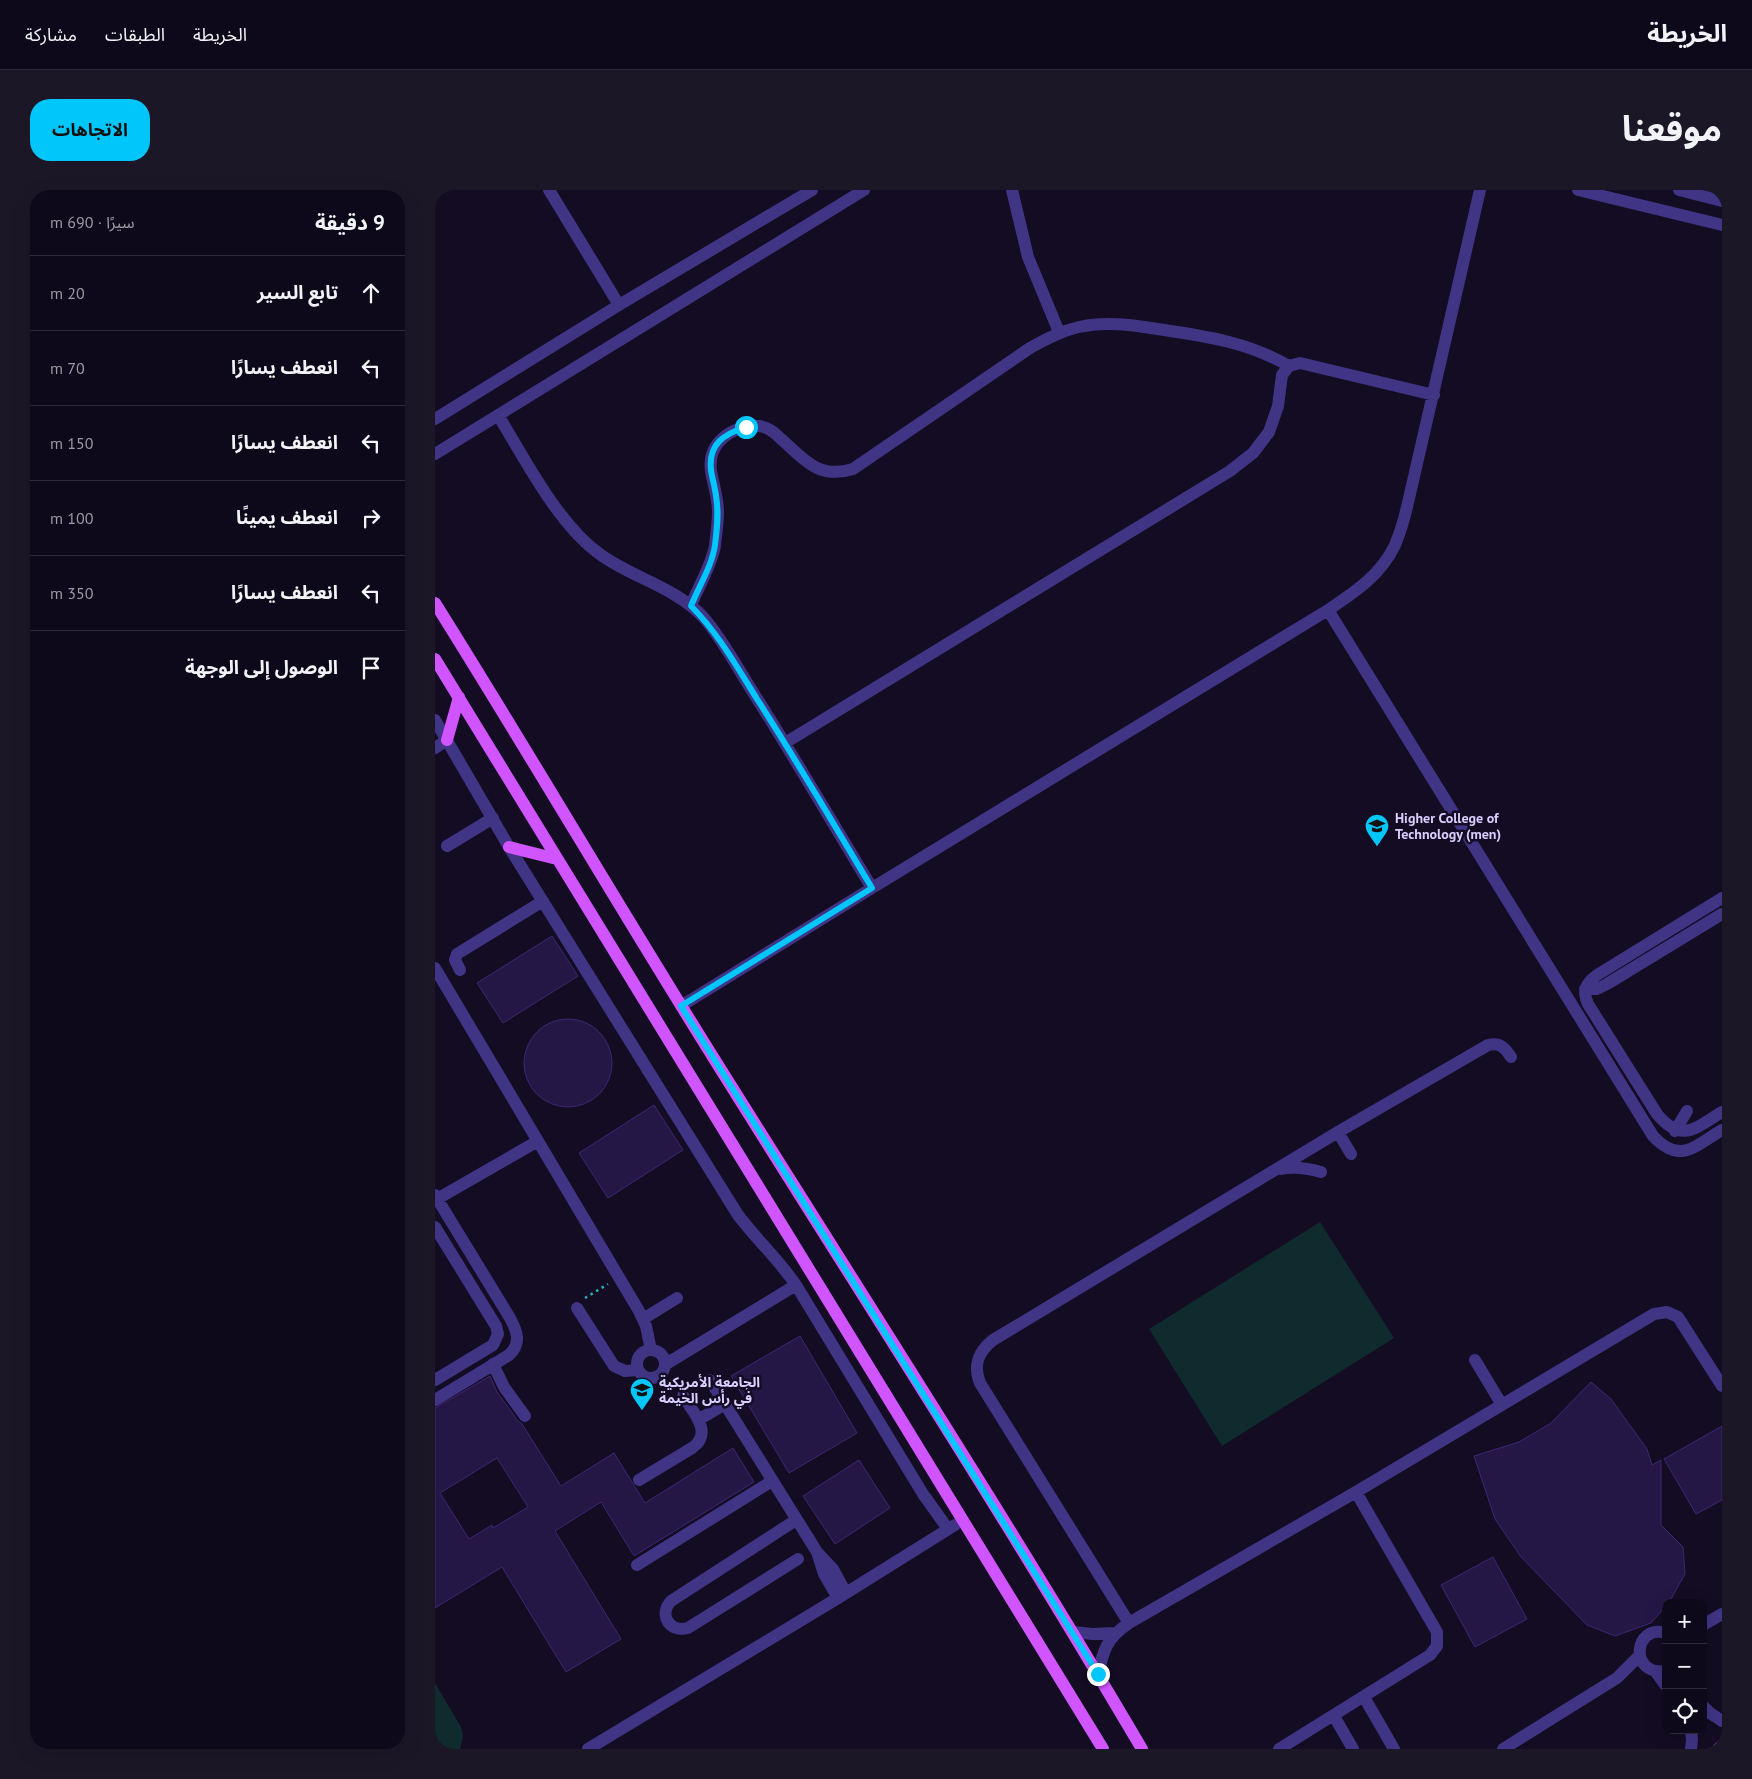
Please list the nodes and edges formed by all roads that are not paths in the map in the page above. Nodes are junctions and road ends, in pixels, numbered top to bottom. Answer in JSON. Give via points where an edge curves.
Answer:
{"nodes":[{"id":1,"x":549,"y":190,"type":"edge"},
{"id":2,"x":812,"y":190,"type":"edge"},
{"id":3,"x":863,"y":190,"type":"edge"},
{"id":4,"x":1012,"y":190,"type":"edge"},
{"id":5,"x":1480,"y":190,"type":"edge"},
{"id":6,"x":1577,"y":190,"type":"edge"},
{"id":7,"x":1679,"y":190,"type":"edge"},
{"id":8,"x":1722,"y":201,"type":"edge"},
{"id":9,"x":1722,"y":225,"type":"edge"},
{"id":10,"x":619,"y":305,"type":"junction"},
{"id":11,"x":1059,"y":332,"type":"junction"},
{"id":12,"x":1289,"y":366,"type":"junction"},
{"id":13,"x":1434,"y":395,"type":"junction"},
{"id":14,"x":498,"y":415,"type":"junction"},
{"id":15,"x":435,"y":419,"type":"edge"},
{"id":16,"x":435,"y":454,"type":"edge"},
{"id":17,"x":435,"y":603,"type":"edge"},
{"id":18,"x":691,"y":606,"type":"junction"},
{"id":19,"x":1328,"y":610,"type":"junction"},
{"id":20,"x":435,"y":659,"type":"edge"},
{"id":21,"x":459,"y":697,"type":"junction"},
{"id":22,"x":435,"y":720,"type":"edge"},
{"id":23,"x":447,"y":740,"type":"junction"},
{"id":24,"x":785,"y":744,"type":"junction"},
{"id":25,"x":435,"y":748,"type":"edge"},
{"id":26,"x":493,"y":818,"type":"junction"},
{"id":27,"x":447,"y":846,"type":"dead end"},
{"id":28,"x":509,"y":847,"type":"junction"},
{"id":29,"x":557,"y":859,"type":"junction"},
{"id":30,"x":872,"y":888,"type":"junction"},
{"id":31,"x":1722,"y":898,"type":"edge"},
{"id":32,"x":543,"y":901,"type":"junction"},
{"id":33,"x":1722,"y":914,"type":"edge"},
{"id":34,"x":435,"y":968,"type":"edge"},
{"id":35,"x":460,"y":970,"type":"dead end"},
{"id":36,"x":1585,"y":989,"type":"junction"},
{"id":37,"x":681,"y":1006,"type":"junction"},
{"id":38,"x":1511,"y":1057,"type":"dead end"},
{"id":39,"x":1687,"y":1111,"type":"dead end"},
{"id":40,"x":1722,"y":1112,"type":"edge"},
{"id":41,"x":1722,"y":1130,"type":"edge"},
{"id":42,"x":1675,"y":1131,"type":"junction"},
{"id":43,"x":1338,"y":1132,"type":"junction"},
{"id":44,"x":538,"y":1141,"type":"junction"},
{"id":45,"x":1351,"y":1154,"type":"dead end"},
{"id":46,"x":1276,"y":1170,"type":"junction"},
{"id":47,"x":1321,"y":1172,"type":"dead end"},
{"id":48,"x":436,"y":1197,"type":"edge"},
{"id":49,"x":435,"y":1227,"type":"edge"},
{"id":50,"x":796,"y":1285,"type":"junction"},
{"id":51,"x":677,"y":1298,"type":"dead end"},
{"id":52,"x":577,"y":1308,"type":"road end"},
{"id":53,"x":643,"y":1319,"type":"junction"},
{"id":54,"x":518,"y":1336,"type":"junction"},
{"id":55,"x":497,"y":1338,"type":"junction"},
{"id":56,"x":651,"y":1350,"type":"junction"},
{"id":57,"x":509,"y":1355,"type":"junction"},
{"id":58,"x":1475,"y":1360,"type":"dead end"},
{"id":59,"x":493,"y":1364,"type":"junction"},
{"id":60,"x":666,"y":1364,"type":"junction"},
{"id":61,"x":638,"y":1370,"type":"junction"},
{"id":62,"x":435,"y":1380,"type":"edge"},
{"id":63,"x":710,"y":1380,"type":"dead end"},
{"id":64,"x":1722,"y":1386,"type":"edge"},
{"id":65,"x":683,"y":1396,"type":"dead end"},
{"id":66,"x":435,"y":1400,"type":"edge"},
{"id":67,"x":725,"y":1404,"type":"junction"},
{"id":68,"x":1502,"y":1405,"type":"junction"},
{"id":69,"x":525,"y":1416,"type":"dead end"},
{"id":70,"x":698,"y":1420,"type":"junction"},
{"id":71,"x":639,"y":1480,"type":"dead end"},
{"id":72,"x":773,"y":1481,"type":"junction"},
{"id":73,"x":1356,"y":1492,"type":"junction"},
{"id":74,"x":796,"y":1520,"type":"junction"},
{"id":75,"x":962,"y":1520,"type":"junction"},
{"id":76,"x":948,"y":1529,"type":"junction"},
{"id":77,"x":798,"y":1559,"type":"dead end"},
{"id":78,"x":637,"y":1565,"type":"dead end"},
{"id":79,"x":842,"y":1596,"type":"junction"},
{"id":80,"x":1722,"y":1614,"type":"edge"},
{"id":81,"x":1129,"y":1623,"type":"junction"},
{"id":82,"x":1707,"y":1623,"type":"edge"},
{"id":83,"x":1072,"y":1632,"type":"junction"},
{"id":84,"x":1115,"y":1633,"type":"junction"},
{"id":85,"x":1662,"y":1633,"type":"edge"},
{"id":86,"x":1639,"y":1656,"type":"junction"},
{"id":87,"x":1656,"y":1670,"type":"edge"},
{"id":88,"x":1098,"y":1674,"type":"junction"},
{"id":89,"x":1617,"y":1678,"type":"junction"},
{"id":90,"x":1364,"y":1697,"type":"junction"},
{"id":91,"x":1707,"y":1710,"type":"edge"},
{"id":92,"x":1334,"y":1716,"type":"junction"},
{"id":93,"x":1722,"y":1720,"type":"edge"},
{"id":94,"x":1691,"y":1734,"type":"edge"},
{"id":95,"x":1722,"y":1746,"type":"edge"},
{"id":96,"x":589,"y":1749,"type":"edge"},
{"id":97,"x":1103,"y":1749,"type":"edge"},
{"id":98,"x":1141,"y":1749,"type":"edge"},
{"id":99,"x":1279,"y":1749,"type":"edge"},
{"id":100,"x":1353,"y":1749,"type":"edge"},
{"id":101,"x":1394,"y":1749,"type":"edge"},
{"id":102,"x":1503,"y":1749,"type":"edge"},
{"id":103,"x":1691,"y":1749,"type":"edge"},
{"id":104,"x":1718,"y":1749,"type":"edge"}],
"edges":[{"from":1,"to":10,"type":"street"},
{"from":2,"to":10,"type":"street"},
{"from":3,"to":14,"type":"street"},
{"from":4,"to":11,"type":"street","via":[[1028,257]]},
{"from":5,"to":13,"type":"street"},
{"from":6,"to":9,"type":"street"},
{"from":7,"to":8,"type":"street"},
{"from":10,"to":15,"type":"street"},
{"from":11,"to":12,"type":"street","via":[[1104,324],[1172,331],[1226,340],[1268,354]]},
{"from":11,"to":18,"type":"street","via":[[843,472],[821,470],[811,465],[771,430],[761,426],[746,427],[723,437],[711,457],[718,512],[715,547]]},
{"from":12,"to":13,"type":"street","via":[[1300,364]]},
{"from":12,"to":24,"type":"street","via":[[1282,375],[1278,406],[1269,432],[1253,453],[1230,471]]},
{"from":13,"to":19,"type":"street","via":[[1395,545],[1380,570]]},
{"from":14,"to":16,"type":"street"},
{"from":14,"to":18,"type":"street","via":[[552,502],[587,544],[627,571]]},
{"from":17,"to":37,"type":"main road"},
{"from":18,"to":24,"type":"street","via":[[713,630]]},
{"from":19,"to":30,"type":"street"},
{"from":19,"to":41,"type":"street","via":[[1653,1136],[1669,1150],[1679,1152],[1689,1150]]},
{"from":20,"to":21,"type":"main road"},
{"from":21,"to":23,"type":"main road"},
{"from":21,"to":29,"type":"main road"},
{"from":22,"to":23,"type":"street"},
{"from":23,"to":25,"type":"street"},
{"from":23,"to":26,"type":"street"},
{"from":24,"to":30,"type":"street"},
{"from":26,"to":27,"type":"street"},
{"from":26,"to":28,"type":"street"},
{"from":28,"to":29,"type":"main road"},
{"from":28,"to":32,"type":"street"},
{"from":29,"to":75,"type":"main road"},
{"from":30,"to":37,"type":"street"},
{"from":31,"to":36,"type":"street","via":[[1597,975]]},
{"from":32,"to":35,"type":"street","via":[[457,954],[455,960]]},
{"from":32,"to":50,"type":"street","via":[[738,1215]]},
{"from":33,"to":36,"type":"street","via":[[1607,984],[1597,989]]},
{"from":34,"to":44,"type":"street"},
{"from":36,"to":42,"type":"street","via":[[1588,1004],[1657,1114]]},
{"from":37,"to":83,"type":"main road"},
{"from":38,"to":43,"type":"street","via":[[1499,1045],[1488,1045]]},
{"from":39,"to":42,"type":"street"},
{"from":40,"to":42,"type":"street","via":[[1692,1129]]},
{"from":43,"to":45,"type":"street"},
{"from":43,"to":46,"type":"street"},
{"from":44,"to":48,"type":"street"},
{"from":44,"to":53,"type":"street"},
{"from":46,"to":47,"type":"street","via":[[1291,1167]]},
{"from":46,"to":81,"type":"street","via":[[993,1340],[979,1354],[976,1374],[979,1383]]},
{"from":48,"to":54,"type":"street"},
{"from":49,"to":55,"type":"street","via":[[496,1326]]},
{"from":50,"to":60,"type":"street"},
{"from":50,"to":76,"type":"street","via":[[923,1494]]},
{"from":51,"to":53,"type":"street"},
{"from":52,"to":61,"type":"street","via":[[614,1366],[625,1371]]},
{"from":53,"to":56,"type":"street"},
{"from":54,"to":55,"type":"street","via":[[506,1331]]},
{"from":54,"to":57,"type":"street"},
{"from":55,"to":57,"type":"street","via":[[501,1350]]},
{"from":55,"to":62,"type":"street","via":[[493,1345]]},
{"from":56,"to":60,"type":"street","via":[[661,1354]]},
{"from":56,"to":61,"type":"street","via":[[638,1359]]},
{"from":57,"to":59,"type":"street"},
{"from":58,"to":68,"type":"street"},
{"from":59,"to":66,"type":"street"},
{"from":59,"to":69,"type":"street","via":[[504,1387]]},
{"from":60,"to":61,"type":"street","via":[[657,1377],[646,1377]]},
{"from":63,"to":67,"type":"street"},
{"from":64,"to":68,"type":"street","via":[[1678,1317],[1667,1312],[1654,1314]]},
{"from":65,"to":70,"type":"street"},
{"from":67,"to":70,"type":"street"},
{"from":67,"to":72,"type":"street"},
{"from":68,"to":73,"type":"street"},
{"from":70,"to":71,"type":"street","via":[[703,1434],[700,1442]]},
{"from":72,"to":74,"type":"street"},
{"from":72,"to":78,"type":"street"},
{"from":73,"to":81,"type":"street"},
{"from":73,"to":90,"type":"street","via":[[1437,1632],[1437,1646],[1430,1655]]},
{"from":74,"to":77,"type":"street","via":[[671,1601],[665,1610],[667,1620],[678,1629],[688,1628]]},
{"from":74,"to":79,"type":"street","via":[[817,1552],[824,1574]]},
{"from":75,"to":76,"type":"street"},
{"from":75,"to":97,"type":"main road"},
{"from":76,"to":79,"type":"street"},
{"from":79,"to":96,"type":"street"},
{"from":80,"to":82,"type":"street"},
{"from":81,"to":84,"type":"street"},
{"from":83,"to":84,"type":"street"},
{"from":83,"to":88,"type":"main road"},
{"from":84,"to":88,"type":"street","via":[[1103,1653]]},
{"from":85,"to":86,"type":"street","via":[[1647,1635],[1639,1648]]},
{"from":86,"to":87,"type":"street","via":[[1642,1663]]},
{"from":86,"to":89,"type":"street"},
{"from":87,"to":89,"type":"street"},
{"from":88,"to":98,"type":"main road"},
{"from":89,"to":102,"type":"street"},
{"from":90,"to":92,"type":"street"},
{"from":90,"to":101,"type":"street"},
{"from":91,"to":93,"type":"street"},
{"from":92,"to":99,"type":"street"},
{"from":92,"to":100,"type":"street"},
{"from":94,"to":103,"type":"street"},
{"from":95,"to":104,"type":"main road"}]}
